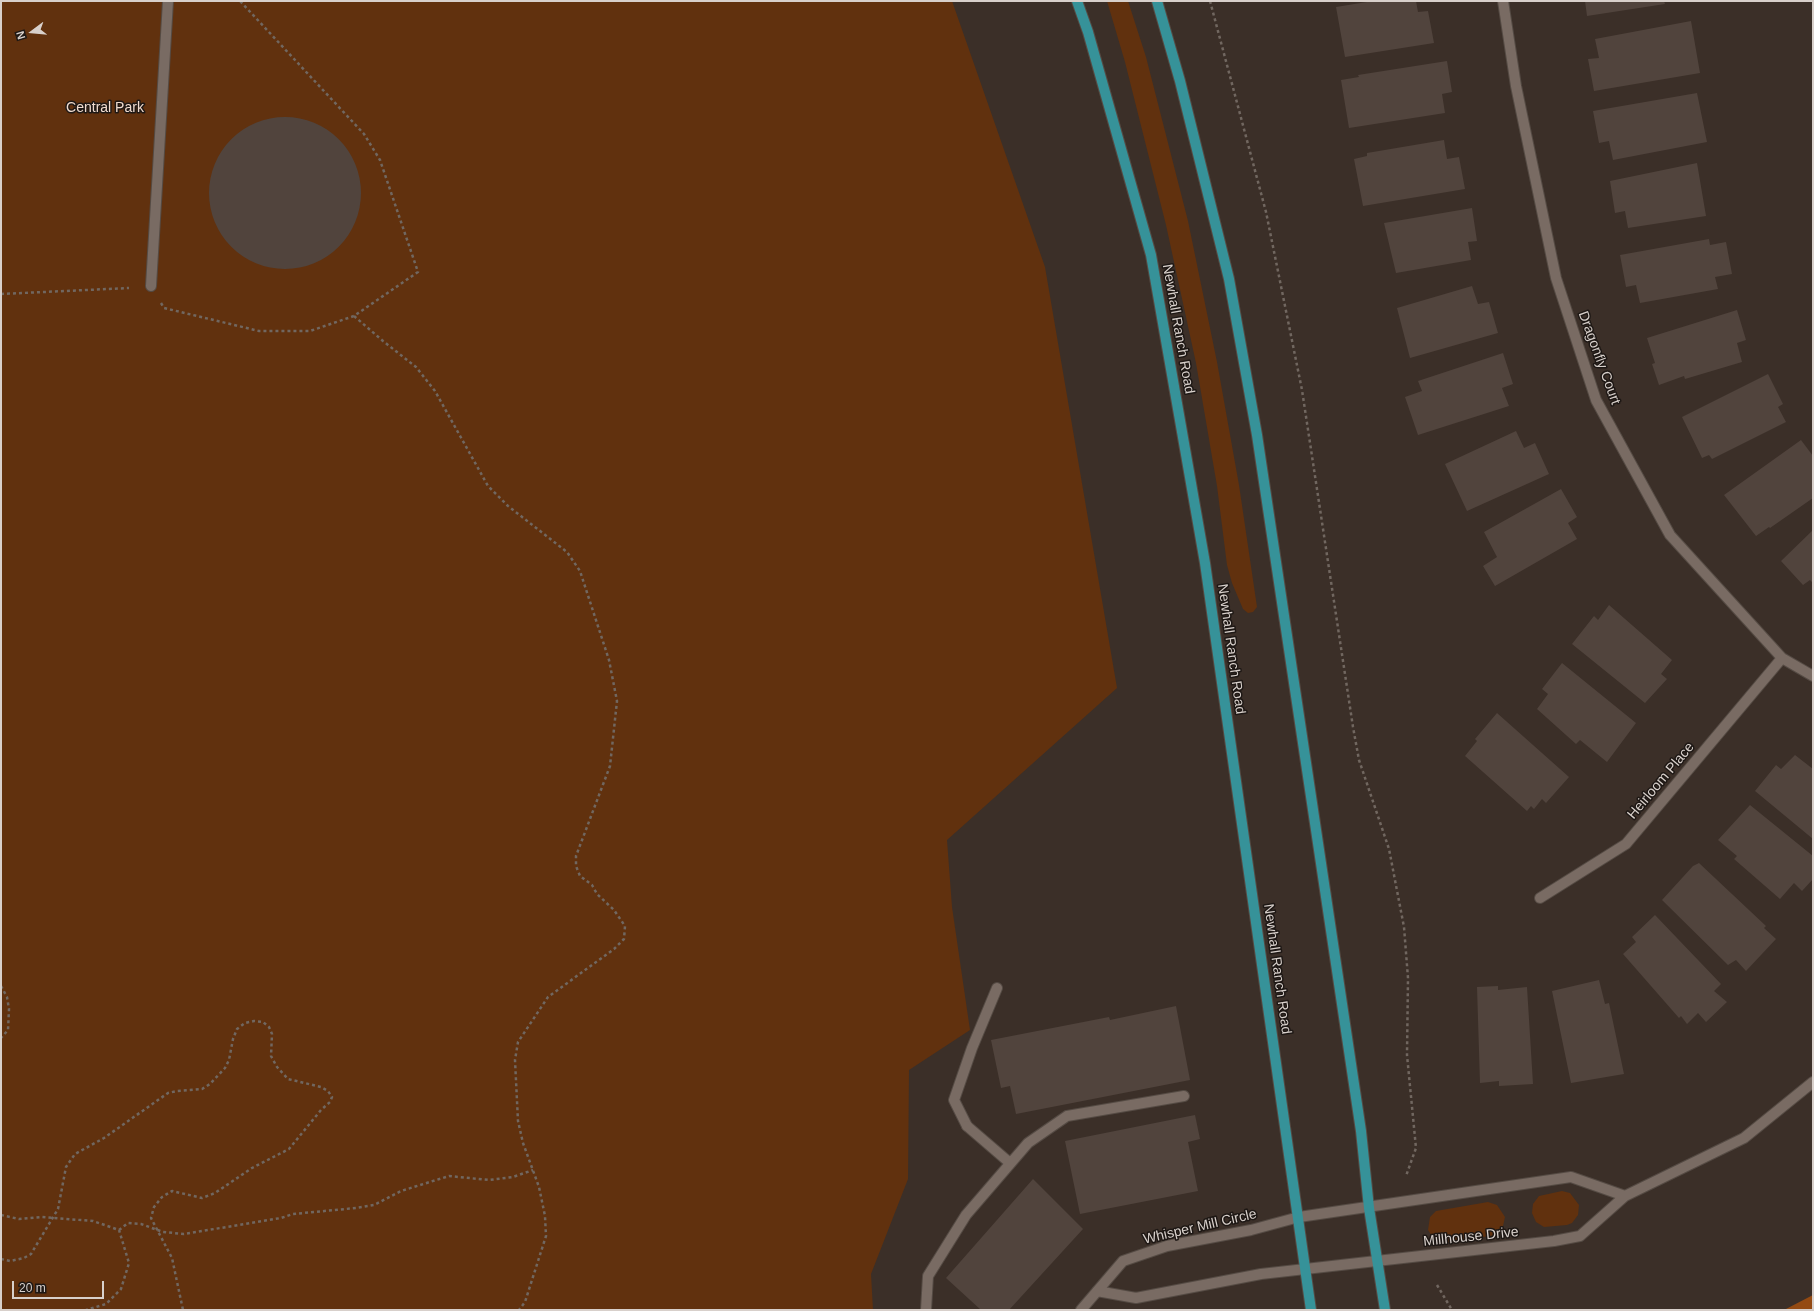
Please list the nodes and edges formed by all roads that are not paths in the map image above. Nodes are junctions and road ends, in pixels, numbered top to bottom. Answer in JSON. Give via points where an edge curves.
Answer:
{"nodes":[{"id":1,"x":168,"y":1,"type":"edge"},
{"id":2,"x":1077,"y":1,"type":"edge"},
{"id":3,"x":1158,"y":1,"type":"edge"},
{"id":4,"x":1503,"y":1,"type":"edge"},
{"id":5,"x":152,"y":286,"type":"road end"},
{"id":6,"x":1782,"y":658,"type":"junction"},
{"id":7,"x":1813,"y":676,"type":"edge"},
{"id":8,"x":1540,"y":898,"type":"dead end"},
{"id":9,"x":997,"y":988,"type":"dead end"},
{"id":10,"x":1813,"y":1082,"type":"edge"},
{"id":11,"x":1184,"y":1096,"type":"dead end"},
{"id":12,"x":1010,"y":1163,"type":"junction"},
{"id":13,"x":1625,"y":1196,"type":"junction"},
{"id":14,"x":1369,"y":1208,"type":"junction"},
{"id":15,"x":1298,"y":1217,"type":"junction"},
{"id":16,"x":1378,"y":1260,"type":"junction"},
{"id":17,"x":1305,"y":1268,"type":"junction"},
{"id":18,"x":1097,"y":1291,"type":"junction"},
{"id":19,"x":926,"y":1310,"type":"edge"},
{"id":20,"x":1081,"y":1310,"type":"edge"},
{"id":21,"x":1311,"y":1310,"type":"edge"},
{"id":22,"x":1385,"y":1310,"type":"edge"}],
"edges":[{"from":1,"to":5,"type":"street"},
{"from":2,"to":15,"type":"main road","name":"Newhall Ranch Road","via":[[1151,255],[1205,563]]},
{"from":3,"to":14,"type":"main road","via":[[1229,279],[1257,435],[1361,1130]]},
{"from":4,"to":6,"type":"street","name":"Dragonfly Court","via":[[1516,86],[1556,278],[1596,400],[1670,535]]},
{"from":6,"to":7,"type":"street","name":"Dragonfly Court"},
{"from":6,"to":8,"type":"street","name":"Heirloom Place","via":[[1626,844]]},
{"from":9,"to":12,"type":"street","via":[[954,1100],[967,1126]]},
{"from":10,"to":13,"type":"street","name":"Millhouse Drive","via":[[1744,1138]]},
{"from":11,"to":12,"type":"street","via":[[1067,1116],[1028,1143]]},
{"from":12,"to":19,"type":"street","via":[[966,1215],[928,1276]]},
{"from":13,"to":14,"type":"street","via":[[1570,1177]]},
{"from":13,"to":16,"type":"street","name":"Millhouse Drive","via":[[1580,1236],[1515,1246]]},
{"from":14,"to":15,"type":"street"},
{"from":14,"to":16,"type":"main road"},
{"from":15,"to":17,"type":"main road","name":"Newhall Ranch Road"},
{"from":15,"to":18,"type":"street","name":"Whisper Mill Circle","via":[[1250,1230],[1167,1246],[1123,1261]]},
{"from":16,"to":17,"type":"street","name":"Millhouse Drive"},
{"from":16,"to":22,"type":"main road"},
{"from":17,"to":18,"type":"street","via":[[1227,1279],[1136,1298]]},
{"from":17,"to":21,"type":"main road","name":"Newhall Ranch Road"},
{"from":18,"to":20,"type":"street","name":"Whisper Mill Circle"}]}
